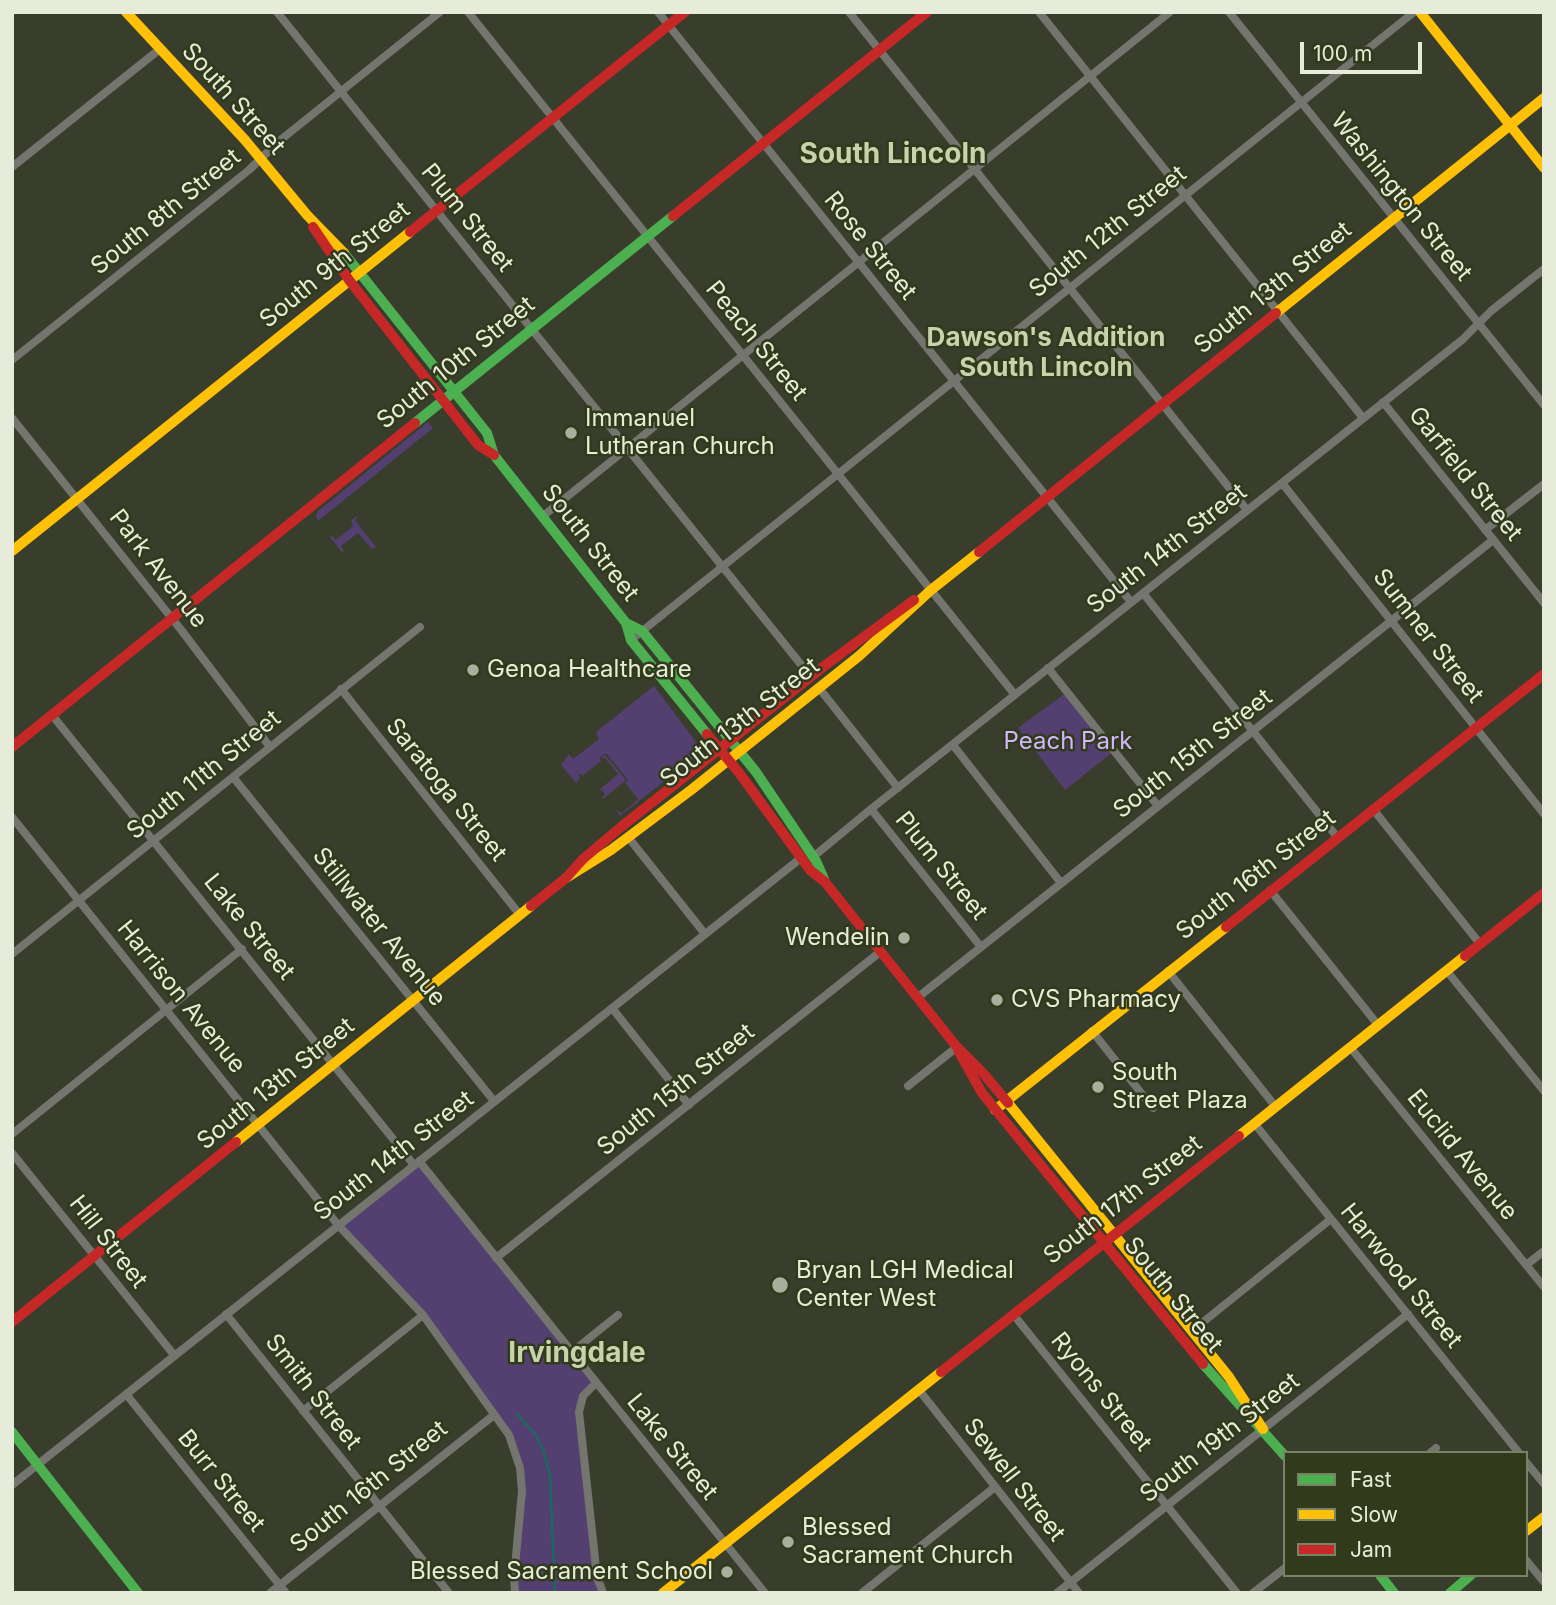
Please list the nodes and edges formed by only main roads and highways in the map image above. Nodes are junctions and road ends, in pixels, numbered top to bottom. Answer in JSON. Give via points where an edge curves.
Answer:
{"nodes":[{"id":1,"x":126,"y":12,"type":"edge"},
{"id":2,"x":685,"y":12,"type":"edge"},
{"id":3,"x":927,"y":12,"type":"edge"},
{"id":4,"x":1420,"y":12,"type":"edge"},
{"id":5,"x":1544,"y":98,"type":"edge"},
{"id":6,"x":1510,"y":125,"type":"junction"},
{"id":7,"x":1544,"y":168,"type":"edge"},
{"id":8,"x":307,"y":215,"type":"junction"},
{"id":9,"x":359,"y":271,"type":"junction"},
{"id":10,"x":349,"y":280,"type":"junction"},
{"id":11,"x":454,"y":391,"type":"junction"},
{"id":12,"x":444,"y":400,"type":"junction"},
{"id":13,"x":494,"y":455,"type":"junction"},
{"id":14,"x":12,"y":551,"type":"edge"},
{"id":15,"x":932,"y":590,"type":"junction"},
{"id":16,"x":626,"y":623,"type":"junction"},
{"id":17,"x":1544,"y":674,"type":"edge"},
{"id":18,"x":732,"y":741,"type":"junction"},
{"id":19,"x":12,"y":747,"type":"edge"},
{"id":20,"x":721,"y":749,"type":"junction"},
{"id":21,"x":740,"y":751,"type":"junction"},
{"id":22,"x":729,"y":760,"type":"junction"},
{"id":23,"x":566,"y":878,"type":"junction"},
{"id":24,"x":825,"y":882,"type":"junction"},
{"id":25,"x":1543,"y":894,"type":"edge"},
{"id":26,"x":957,"y":1047,"type":"junction"},
{"id":27,"x":1006,"y":1100,"type":"junction"},
{"id":28,"x":995,"y":1110,"type":"junction"},
{"id":29,"x":1114,"y":1234,"type":"junction"},
{"id":30,"x":1103,"y":1243,"type":"junction"},
{"id":31,"x":12,"y":1322,"type":"edge"},
{"id":32,"x":1263,"y":1429,"type":"junction"},
{"id":33,"x":12,"y":1432,"type":"edge"},
{"id":34,"x":1283,"y":1453,"type":"edge"},
{"id":35,"x":1544,"y":1517,"type":"edge"},
{"id":36,"x":1528,"y":1529,"type":"edge"},
{"id":37,"x":1382,"y":1577,"type":"edge"},
{"id":38,"x":1469,"y":1577,"type":"edge"},
{"id":39,"x":138,"y":1593,"type":"edge"},
{"id":40,"x":663,"y":1593,"type":"edge"},
{"id":41,"x":1394,"y":1593,"type":"edge"},
{"id":42,"x":1450,"y":1593,"type":"edge"}],
"edges":[{"from":1,"to":8,"type":"main road","name":"South Street"},
{"from":2,"to":9,"type":"main road","name":"South 9th Street"},
{"from":3,"to":11,"type":"main road","name":"South 10th Street"},
{"from":4,"to":6,"type":"main road"},
{"from":5,"to":6,"type":"main road","name":"South 13th Street"},
{"from":6,"to":7,"type":"main road"},
{"from":6,"to":15,"type":"main road","name":"South 13th Street"},
{"from":8,"to":9,"type":"main road","name":"South Street"},
{"from":8,"to":10,"type":"main road","name":"South Street"},
{"from":9,"to":10,"type":"main road","name":"South 9th Street"},
{"from":9,"to":11,"type":"main road","name":"South Street"},
{"from":10,"to":12,"type":"main road","name":"South Street"},
{"from":10,"to":14,"type":"main road","name":"South 9th Street"},
{"from":11,"to":12,"type":"main road","name":"South 10th Street"},
{"from":11,"to":13,"type":"main road","name":"South Street","via":[[487,433]]},
{"from":12,"to":13,"type":"main road","name":"South Street","via":[[478,445]]},
{"from":12,"to":19,"type":"main road","name":"South 10th Street"},
{"from":13,"to":16,"type":"main road","name":"South Street"},
{"from":15,"to":18,"type":"main road","name":"South 13th Street"},
{"from":15,"to":21,"type":"main road","name":"South 13th Street","via":[[859,656]]},
{"from":16,"to":18,"type":"main road","name":"South Street","via":[[642,631]]},
{"from":16,"to":20,"type":"main road","name":"South Street","via":[[631,640]]},
{"from":17,"to":27,"type":"main road","name":"South 16th Street"},
{"from":18,"to":20,"type":"main road","name":"South 13th Street"},
{"from":18,"to":21,"type":"main road","name":"South Street"},
{"from":20,"to":22,"type":"main road","name":"South Street"},
{"from":20,"to":23,"type":"main road","name":"South 13th Street","via":[[592,851]]},
{"from":21,"to":22,"type":"main road","name":"South 13th Street"},
{"from":21,"to":24,"type":"main road","name":"South Street","via":[[775,798]]},
{"from":22,"to":23,"type":"main road","name":"South 13th Street"},
{"from":22,"to":24,"type":"main road","name":"South Street","via":[[801,858]]},
{"from":23,"to":31,"type":"main road","name":"South 13th Street"},
{"from":24,"to":26,"type":"main road","name":"South Street"},
{"from":25,"to":29,"type":"main road","name":"South 17th Street"},
{"from":26,"to":27,"type":"main road","name":"South Street"},
{"from":26,"to":28,"type":"main road","name":"South Street"},
{"from":27,"to":28,"type":"main road","name":"South 16th Street"},
{"from":27,"to":29,"type":"main road","name":"South Street"},
{"from":28,"to":30,"type":"main road","name":"South Street"},
{"from":29,"to":30,"type":"main road","name":"South 17th Street"},
{"from":29,"to":32,"type":"main road","name":"South Street","via":[[1231,1379]]},
{"from":30,"to":32,"type":"main road","name":"South Street","via":[[1199,1361]]},
{"from":30,"to":40,"type":"main road","name":"South 17th Street"},
{"from":32,"to":34,"type":"main road","name":"South Street"},
{"from":33,"to":39,"type":"main road"},
{"from":35,"to":36,"type":"main road"},
{"from":37,"to":41,"type":"main road"},
{"from":38,"to":42,"type":"main road"}]}
